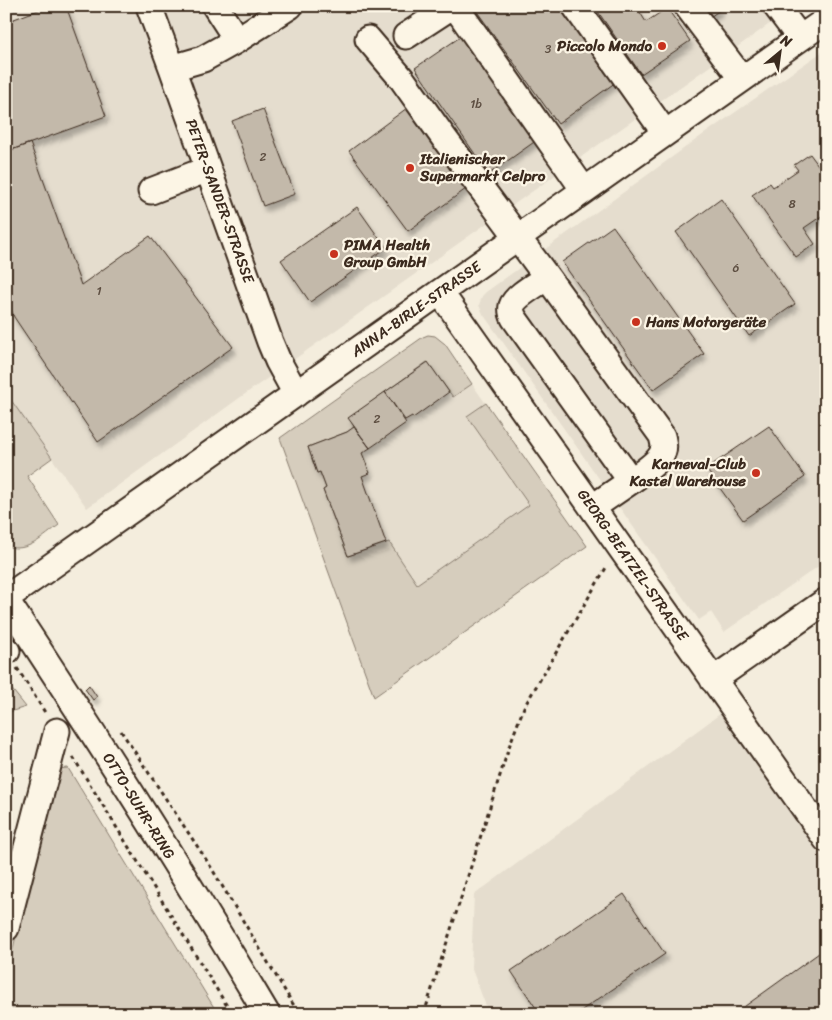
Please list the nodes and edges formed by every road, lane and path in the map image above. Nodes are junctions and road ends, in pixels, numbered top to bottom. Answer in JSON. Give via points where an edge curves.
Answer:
{"nodes":[{"id":1,"x":149,"y":6,"type":"edge"},
{"id":2,"x":215,"y":6,"type":"edge"},
{"id":3,"x":290,"y":6,"type":"edge"},
{"id":4,"x":453,"y":6,"type":"edge"},
{"id":5,"x":575,"y":6,"type":"edge"},
{"id":6,"x":687,"y":6,"type":"edge"},
{"id":7,"x":776,"y":6,"type":"edge"},
{"id":8,"x":826,"y":20,"type":"edge"},
{"id":9,"x":406,"y":36,"type":"dead end"},
{"id":10,"x":800,"y":38,"type":"junction"},
{"id":11,"x":368,"y":39,"type":"dead end"},
{"id":12,"x":237,"y":40,"type":"junction"},
{"id":13,"x":172,"y":68,"type":"junction"},
{"id":14,"x":742,"y":79,"type":"junction"},
{"id":15,"x":665,"y":133,"type":"junction"},
{"id":16,"x":208,"y":169,"type":"junction"},
{"id":17,"x":151,"y":190,"type":"dead end"},
{"id":18,"x":584,"y":190,"type":"junction"},
{"id":19,"x":518,"y":237,"type":"junction"},
{"id":20,"x":547,"y":277,"type":"junction"},
{"id":21,"x":440,"y":292,"type":"junction"},
{"id":22,"x":296,"y":394,"type":"junction"},
{"id":23,"x":631,"y":481,"type":"junction"},
{"id":24,"x":593,"y":507,"type":"junction"},
{"id":25,"x":619,"y":545,"type":"junction"},
{"id":26,"x":6,"y":599,"type":"edge"},
{"id":27,"x":826,"y":601,"type":"edge"},
{"id":28,"x":6,"y":651,"type":"edge"},
{"id":29,"x":713,"y":680,"type":"junction"},
{"id":30,"x":116,"y":724,"type":"dead end"},
{"id":31,"x":57,"y":731,"type":"junction"},
{"id":32,"x":826,"y":839,"type":"edge"},
{"id":33,"x":6,"y":928,"type":"edge"},
{"id":34,"x":232,"y":1014,"type":"edge"},
{"id":35,"x":267,"y":1014,"type":"edge"},
{"id":36,"x":299,"y":1014,"type":"edge"},
{"id":37,"x":424,"y":1014,"type":"edge"}],
"edges":[{"from":1,"to":13,"type":"street","name":"PETER-SANDER-STRASSE"},
{"from":2,"to":12,"type":"street"},
{"from":3,"to":12,"type":"street"},
{"from":4,"to":9,"type":"street"},
{"from":4,"to":18,"type":"street"},
{"from":5,"to":15,"type":"street"},
{"from":6,"to":14,"type":"street"},
{"from":7,"to":10,"type":"street"},
{"from":8,"to":10,"type":"street","name":"ANNA-BIRLE-STRASSE"},
{"from":10,"to":14,"type":"street","name":"ANNA-BIRLE-STRASSE"},
{"from":11,"to":19,"type":"street","via":[[402,79]]},
{"from":12,"to":13,"type":"street","via":[[203,59]]},
{"from":13,"to":16,"type":"street","name":"PETER-SANDER-STRASSE"},
{"from":14,"to":15,"type":"street","name":"ANNA-BIRLE-STRASSE"},
{"from":15,"to":18,"type":"street","name":"ANNA-BIRLE-STRASSE"},
{"from":16,"to":17,"type":"street"},
{"from":16,"to":22,"type":"street","name":"PETER-SANDER-STRASSE","via":[[270,342]]},
{"from":18,"to":19,"type":"street","name":"ANNA-BIRLE-STRASSE"},
{"from":19,"to":20,"type":"street"},
{"from":19,"to":21,"type":"street","name":"ANNA-BIRLE-STRASSE"},
{"from":20,"to":23,"type":"street","via":[[662,436],[663,452],[659,459]]},
{"from":20,"to":23,"type":"street","via":[[512,304],[514,318]]},
{"from":21,"to":22,"type":"street","name":"ANNA-BIRLE-STRASSE"},
{"from":21,"to":24,"type":"street","name":"GEORG-BEATZEL-STRASSE"},
{"from":22,"to":26,"type":"street","name":"ANNA-BIRLE-STRASSE"},
{"from":23,"to":24,"type":"street"},
{"from":24,"to":25,"type":"street","name":"GEORG-BEATZEL-STRASSE"},
{"from":25,"to":29,"type":"street","name":"GEORG-BEATZEL-STRASSE"},
{"from":25,"to":37,"type":"path","via":[[524,707]]},
{"from":26,"to":35,"type":"street","name":"OTTO-SUHR-RING"},
{"from":27,"to":29,"type":"street"},
{"from":28,"to":31,"type":"path"},
{"from":29,"to":32,"type":"street","name":"GEORG-BEATZEL-STRASSE"},
{"from":30,"to":36,"type":"path","via":[[209,864]]},
{"from":31,"to":33,"type":"street"},
{"from":31,"to":34,"type":"path"}]}
